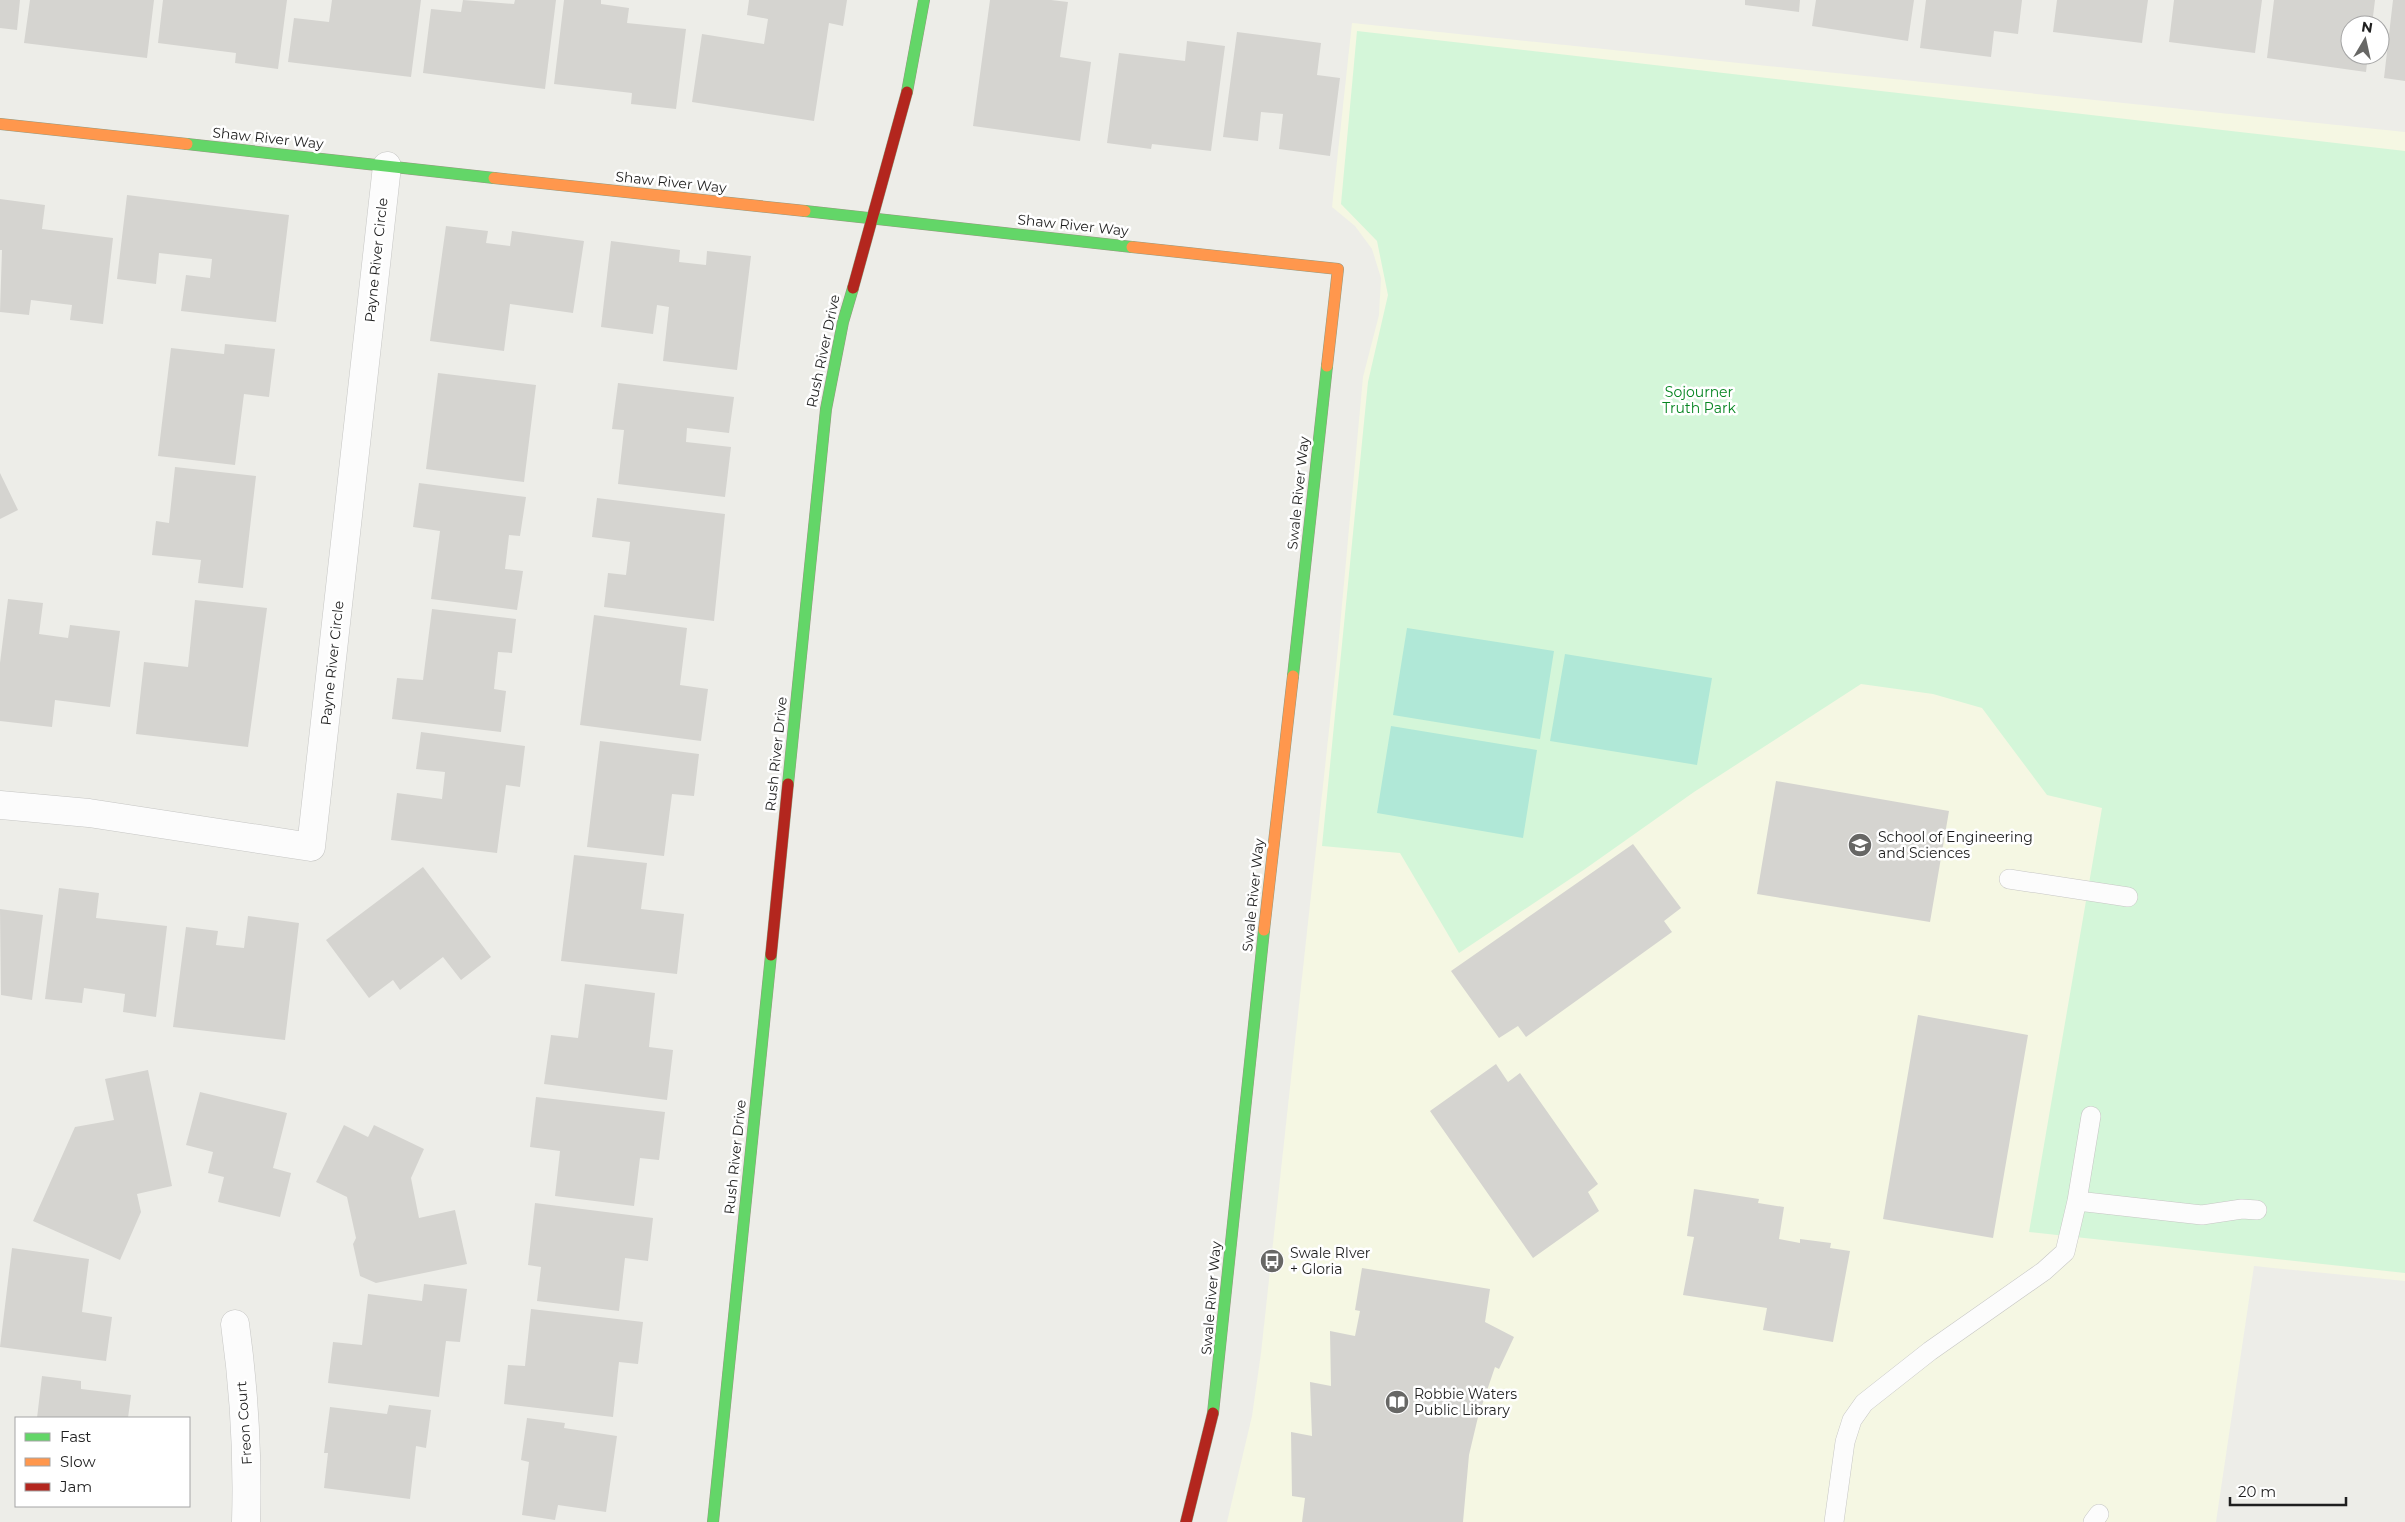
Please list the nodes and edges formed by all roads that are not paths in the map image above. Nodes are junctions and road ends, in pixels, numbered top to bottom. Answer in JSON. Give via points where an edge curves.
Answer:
{"nodes":[{"id":1,"x":924,"y":0,"type":"edge"},
{"id":2,"x":0,"y":124,"type":"edge"},
{"id":3,"x":387,"y":166,"type":"junction"},
{"id":4,"x":871,"y":219,"type":"junction"},
{"id":5,"x":1338,"y":269,"type":"joint"},
{"id":6,"x":0,"y":804,"type":"edge"},
{"id":7,"x":2009,"y":879,"type":"dead end"},
{"id":8,"x":2128,"y":898,"type":"dead end"},
{"id":9,"x":2091,"y":1116,"type":"dead end"},
{"id":10,"x":2077,"y":1201,"type":"junction"},
{"id":11,"x":2257,"y":1210,"type":"dead end"},
{"id":12,"x":235,"y":1324,"type":"dead end"},
{"id":13,"x":246,"y":1522,"type":"edge"},
{"id":14,"x":713,"y":1522,"type":"edge"},
{"id":15,"x":1186,"y":1522,"type":"edge"},
{"id":16,"x":1834,"y":1522,"type":"edge"}],
"edges":[{"from":1,"to":4,"type":"street","name":"Rush River Drive","via":[[912,74]]},
{"from":2,"to":3,"type":"street","name":"Shaw River Way"},
{"from":3,"to":4,"type":"street","name":"Shaw River Way"},
{"from":3,"to":6,"type":"street","name":"Payne River Circle","via":[[311,847],[89,813]]},
{"from":4,"to":5,"type":"street","name":"Shaw River Way"},
{"from":4,"to":14,"type":"street","name":"Rush River Drive","via":[[843,322],[826,409]]},
{"from":5,"to":15,"type":"street","name":"Swale River Way","via":[[1238,1168],[1221,1353],[1212,1423]]},
{"from":7,"to":8,"type":"lane"},
{"from":9,"to":10,"type":"lane"},
{"from":10,"to":11,"type":"lane","via":[[2202,1215]]},
{"from":10,"to":16,"type":"lane","via":[[2065,1252],[1864,1404],[1852,1420],[1845,1442]]},
{"from":12,"to":13,"type":"street","name":"Freon Court","via":[[247,1473]]}]}
